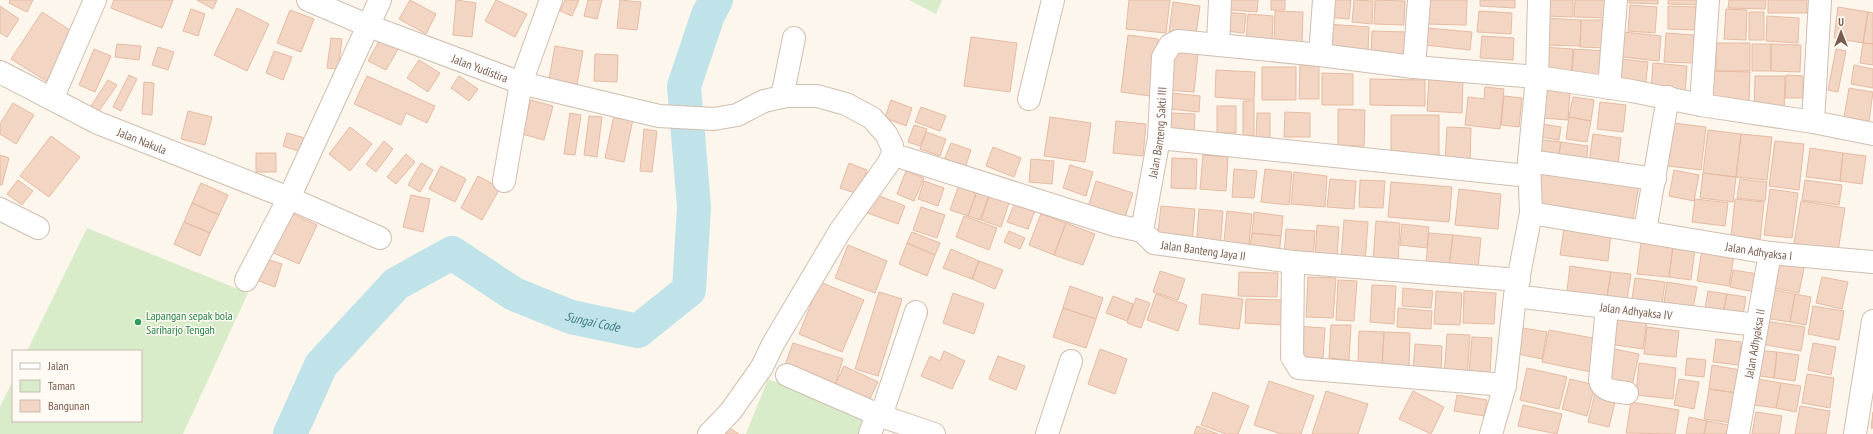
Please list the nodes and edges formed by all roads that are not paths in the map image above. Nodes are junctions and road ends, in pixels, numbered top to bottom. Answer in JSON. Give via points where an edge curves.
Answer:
{"nodes":[{"id":1,"x":95,"y":0,"type":"edge"},
{"id":2,"x":308,"y":0,"type":"edge"},
{"id":3,"x":380,"y":0,"type":"edge"},
{"id":4,"x":551,"y":0,"type":"edge"},
{"id":5,"x":1052,"y":0,"type":"edge"},
{"id":6,"x":1220,"y":0,"type":"edge"},
{"id":7,"x":1324,"y":0,"type":"edge"},
{"id":8,"x":1419,"y":0,"type":"edge"},
{"id":9,"x":1539,"y":0,"type":"edge"},
{"id":10,"x":1616,"y":0,"type":"edge"},
{"id":11,"x":1708,"y":0,"type":"edge"},
{"id":12,"x":1820,"y":0,"type":"edge"},
{"id":13,"x":369,"y":26,"type":"junction"},
{"id":14,"x":794,"y":38,"type":"dead end"},
{"id":15,"x":1218,"y":44,"type":"junction"},
{"id":16,"x":1320,"y":55,"type":"junction"},
{"id":17,"x":1414,"y":67,"type":"junction"},
{"id":18,"x":0,"y":72,"type":"edge"},
{"id":19,"x":1537,"y":77,"type":"junction"},
{"id":20,"x":521,"y":83,"type":"junction"},
{"id":21,"x":1609,"y":88,"type":"junction"},
{"id":22,"x":782,"y":97,"type":"junction"},
{"id":23,"x":1668,"y":97,"type":"junction"},
{"id":24,"x":52,"y":99,"type":"junction"},
{"id":25,"x":1029,"y":99,"type":"dead end"},
{"id":26,"x":1701,"y":105,"type":"junction"},
{"id":27,"x":1813,"y":122,"type":"junction"},
{"id":28,"x":1873,"y":134,"type":"edge"},
{"id":29,"x":1159,"y":138,"type":"junction"},
{"id":30,"x":904,"y":158,"type":"dead end"},
{"id":31,"x":1529,"y":169,"type":"junction"},
{"id":32,"x":1655,"y":179,"type":"junction"},
{"id":33,"x":504,"y":181,"type":"dead end"},
{"id":34,"x":289,"y":198,"type":"junction"},
{"id":35,"x":0,"y":208,"type":"edge"},
{"id":36,"x":1531,"y":213,"type":"junction"},
{"id":37,"x":38,"y":228,"type":"dead end"},
{"id":38,"x":1142,"y":231,"type":"junction"},
{"id":39,"x":1645,"y":231,"type":"junction"},
{"id":40,"x":380,"y":238,"type":"dead end"},
{"id":41,"x":1770,"y":253,"type":"junction"},
{"id":42,"x":1293,"y":262,"type":"junction"},
{"id":43,"x":1873,"y":262,"type":"edge"},
{"id":44,"x":246,"y":280,"type":"dead end"},
{"id":45,"x":1517,"y":288,"type":"junction"},
{"id":46,"x":1607,"y":308,"type":"junction"},
{"id":47,"x":916,"y":312,"type":"dead end"},
{"id":48,"x":1873,"y":321,"type":"edge"},
{"id":49,"x":1757,"y":326,"type":"junction"},
{"id":50,"x":1071,"y":361,"type":"dead end"},
{"id":51,"x":786,"y":375,"type":"dead end"},
{"id":52,"x":1505,"y":385,"type":"junction"},
{"id":53,"x":1627,"y":393,"type":"dead end"},
{"id":54,"x":876,"y":421,"type":"edge"},
{"id":55,"x":709,"y":434,"type":"edge"},
{"id":56,"x":934,"y":434,"type":"edge"},
{"id":57,"x":1047,"y":434,"type":"edge"},
{"id":58,"x":1491,"y":434,"type":"edge"},
{"id":59,"x":1738,"y":434,"type":"edge"},
{"id":60,"x":1856,"y":434,"type":"edge"}],
"edges":[{"from":1,"to":24,"type":"street"},
{"from":2,"to":13,"type":"street","name":"Jalan Yudistira"},
{"from":3,"to":13,"type":"street"},
{"from":4,"to":20,"type":"street"},
{"from":5,"to":25,"type":"street"},
{"from":6,"to":15,"type":"street"},
{"from":7,"to":16,"type":"street"},
{"from":8,"to":17,"type":"street"},
{"from":9,"to":19,"type":"street"},
{"from":10,"to":21,"type":"street"},
{"from":11,"to":26,"type":"street"},
{"from":12,"to":27,"type":"street"},
{"from":13,"to":20,"type":"street","name":"Jalan Yudistira"},
{"from":13,"to":34,"type":"street"},
{"from":14,"to":22,"type":"street"},
{"from":15,"to":16,"type":"street"},
{"from":15,"to":29,"type":"street","name":"Jalan Banteng Sakti III","via":[[1178,41],[1170,45],[1164,57]]},
{"from":16,"to":17,"type":"street"},
{"from":17,"to":19,"type":"street"},
{"from":18,"to":24,"type":"street","name":"Jalan Nakula"},
{"from":19,"to":21,"type":"street"},
{"from":19,"to":31,"type":"street"},
{"from":20,"to":22,"type":"street","name":"Jalan Yudistira","via":[[659,116],[714,119],[737,115],[764,101]]},
{"from":20,"to":33,"type":"street"},
{"from":21,"to":23,"type":"street"},
{"from":22,"to":55,"type":"street","name":"Jalan Yudistira","via":[[818,96],[859,110],[872,118],[886,134],[893,154],[840,231],[762,367],[731,411]]},
{"from":23,"to":26,"type":"street"},
{"from":23,"to":32,"type":"street"},
{"from":24,"to":34,"type":"street","name":"Jalan Nakula","via":[[98,123]]},
{"from":26,"to":27,"type":"street"},
{"from":27,"to":28,"type":"street"},
{"from":29,"to":31,"type":"street"},
{"from":29,"to":38,"type":"street","name":"Jalan Banteng Sakti III"},
{"from":30,"to":38,"type":"street","name":"Jalan Banteng Jaya II"},
{"from":31,"to":32,"type":"street"},
{"from":31,"to":36,"type":"street"},
{"from":32,"to":39,"type":"street"},
{"from":34,"to":40,"type":"street","name":"Jalan Nakula"},
{"from":34,"to":44,"type":"street"},
{"from":35,"to":37,"type":"street"},
{"from":36,"to":39,"type":"street","name":"Jalan Adhyaksa I"},
{"from":36,"to":45,"type":"street"},
{"from":38,"to":42,"type":"street","name":"Jalan Banteng Jaya II","via":[[1154,243]]},
{"from":39,"to":41,"type":"street","name":"Jalan Adhyaksa I"},
{"from":41,"to":43,"type":"street","name":"Jalan Adhyaksa I"},
{"from":41,"to":49,"type":"street","name":"Jalan Adhyaksa II"},
{"from":42,"to":45,"type":"street","name":"Jalan Banteng Jaya II"},
{"from":42,"to":52,"type":"street","via":[[1292,357],[1299,368]]},
{"from":45,"to":46,"type":"street","name":"Jalan Adhyaksa IV"},
{"from":45,"to":52,"type":"street"},
{"from":46,"to":49,"type":"street","name":"Jalan Adhyaksa IV"},
{"from":46,"to":53,"type":"street","via":[[1600,385],[1603,388]]},
{"from":47,"to":54,"type":"street"},
{"from":48,"to":60,"type":"street"},
{"from":49,"to":59,"type":"street","name":"Jalan Adhyaksa II"},
{"from":50,"to":57,"type":"street"},
{"from":51,"to":54,"type":"street"},
{"from":52,"to":58,"type":"street"},
{"from":54,"to":56,"type":"street"}]}
